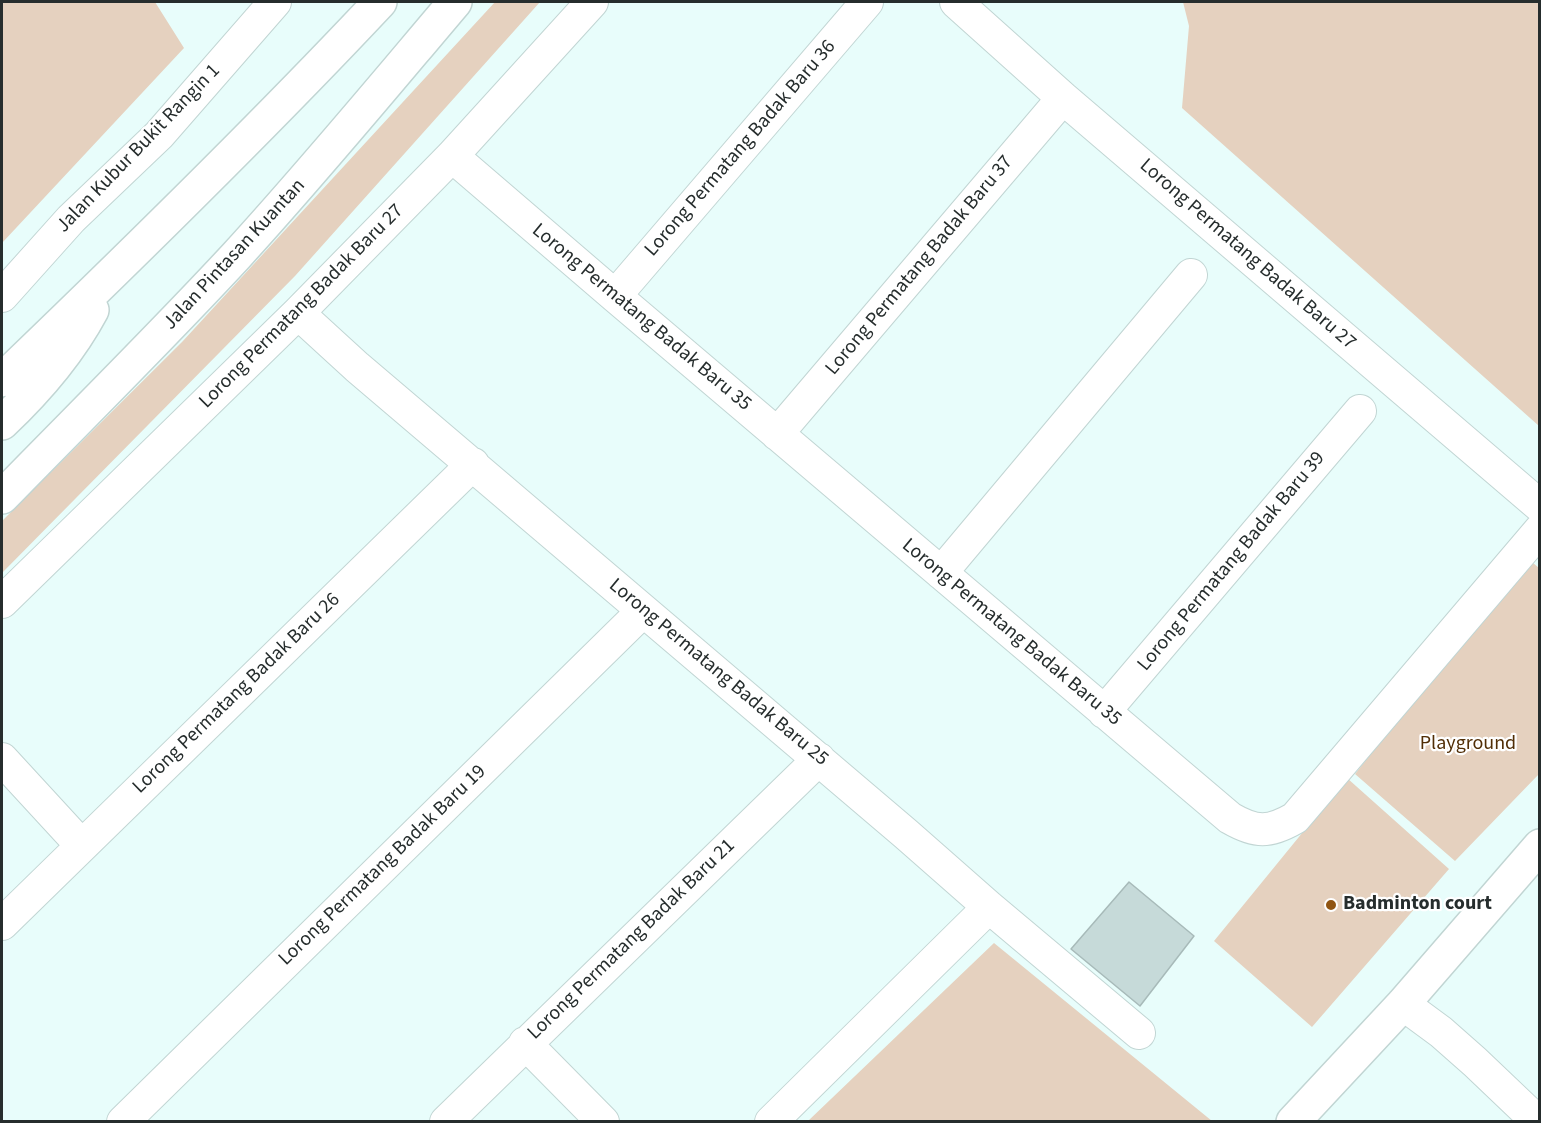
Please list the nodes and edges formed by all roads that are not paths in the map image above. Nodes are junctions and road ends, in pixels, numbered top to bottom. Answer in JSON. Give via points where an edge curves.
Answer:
{"nodes":[{"id":1,"x":275,"y":2,"type":"edge"},
{"id":2,"x":380,"y":2,"type":"edge"},
{"id":3,"x":455,"y":2,"type":"edge"},
{"id":4,"x":592,"y":2,"type":"edge"},
{"id":5,"x":867,"y":2,"type":"edge"},
{"id":6,"x":956,"y":2,"type":"edge"},
{"id":7,"x":1063,"y":98,"type":"junction"},
{"id":8,"x":452,"y":156,"type":"junction"},
{"id":9,"x":1191,"y":275,"type":"dead end"},
{"id":10,"x":110,"y":276,"type":"junction"},
{"id":11,"x":2,"y":296,"type":"edge"},
{"id":12,"x":615,"y":296,"type":"junction"},
{"id":13,"x":298,"y":313,"type":"junction"},
{"id":14,"x":2,"y":380,"type":"edge"},
{"id":15,"x":1360,"y":411,"type":"dead end"},
{"id":16,"x":2,"y":423,"type":"edge"},
{"id":17,"x":777,"y":434,"type":"junction"},
{"id":18,"x":473,"y":464,"type":"junction"},
{"id":19,"x":2,"y":496,"type":"edge"},
{"id":20,"x":1539,"y":506,"type":"edge"},
{"id":21,"x":1539,"y":530,"type":"edge"},
{"id":22,"x":941,"y":573,"type":"junction"},
{"id":23,"x":2,"y":602,"type":"edge"},
{"id":24,"x":644,"y":611,"type":"junction"},
{"id":25,"x":1104,"y":712,"type":"junction"},
{"id":26,"x":2,"y":759,"type":"edge"},
{"id":27,"x":819,"y":759,"type":"junction"},
{"id":28,"x":82,"y":846,"type":"junction"},
{"id":29,"x":1539,"y":846,"type":"edge"},
{"id":30,"x":989,"y":907,"type":"junction"},
{"id":31,"x":2,"y":924,"type":"edge"},
{"id":32,"x":1402,"y":1004,"type":"junction"},
{"id":33,"x":1139,"y":1033,"type":"dead end"},
{"id":34,"x":525,"y":1043,"type":"junction"},
{"id":35,"x":123,"y":1122,"type":"edge"},
{"id":36,"x":446,"y":1122,"type":"edge"},
{"id":37,"x":603,"y":1122,"type":"edge"},
{"id":38,"x":771,"y":1122,"type":"edge"},
{"id":39,"x":1293,"y":1122,"type":"edge"},
{"id":40,"x":1538,"y":1122,"type":"edge"}],
"edges":[{"from":1,"to":11,"type":"street","name":"Jalan Kubur Bukit Rangin 1","via":[[159,135],[71,219]]},
{"from":2,"to":10,"type":"main road"},
{"from":3,"to":19,"type":"main road","name":"Jalan Pintasan Kuantan","via":[[236,256]]},
{"from":4,"to":8,"type":"street","name":"Lorong Permatang Badak Baru 27"},
{"from":5,"to":12,"type":"street","name":"Lorong Permatang Badak Baru 36"},
{"from":6,"to":7,"type":"street","name":"Lorong Permatang Badak Baru 27"},
{"from":7,"to":17,"type":"street","name":"Lorong Permatang Badak Baru 37"},
{"from":7,"to":20,"type":"street","name":"Lorong Permatang Badak Baru 27"},
{"from":8,"to":12,"type":"street","name":"Lorong Permatang Badak Baru 35"},
{"from":8,"to":13,"type":"street","name":"Lorong Permatang Badak Baru 27"},
{"from":9,"to":22,"type":"street"},
{"from":10,"to":14,"type":"main road"},
{"from":10,"to":16,"type":"main road","via":[[80,333]]},
{"from":12,"to":17,"type":"street","name":"Lorong Permatang Badak Baru 35"},
{"from":13,"to":18,"type":"street","name":"Lorong Permatang Badak Baru 25"},
{"from":13,"to":23,"type":"street","name":"Lorong Permatang Badak Baru 27"},
{"from":15,"to":25,"type":"street","name":"Lorong Permatang Badak Baru 39"},
{"from":17,"to":22,"type":"street","name":"Lorong Permatang Badak Baru 35"},
{"from":18,"to":24,"type":"street","name":"Lorong Permatang Badak Baru 25"},
{"from":18,"to":28,"type":"street","name":"Lorong Permatang Badak Baru 26"},
{"from":21,"to":25,"type":"street","name":"Lorong Permatang Badak Baru 35","via":[[1295,818],[1280,827],[1246,827],[1230,818]]},
{"from":22,"to":25,"type":"street","name":"Lorong Permatang Badak Baru 35"},
{"from":24,"to":27,"type":"street","name":"Lorong Permatang Badak Baru 25"},
{"from":24,"to":35,"type":"street","name":"Lorong Permatang Badak Baru 19"},
{"from":26,"to":28,"type":"street"},
{"from":27,"to":30,"type":"street","name":"Lorong Permatang Badak Baru 25"},
{"from":27,"to":34,"type":"street","name":"Lorong Permatang Badak Baru 21"},
{"from":28,"to":31,"type":"street","name":"Lorong Permatang Badak Baru 26"},
{"from":29,"to":32,"type":"main road"},
{"from":30,"to":33,"type":"street","name":"Lorong Permatang Badak Baru 25"},
{"from":30,"to":38,"type":"street"},
{"from":32,"to":39,"type":"main road"},
{"from":32,"to":40,"type":"street","via":[[1441,1032]]},
{"from":34,"to":36,"type":"street","name":"Lorong Permatang Badak Baru 21"},
{"from":34,"to":37,"type":"street"}]}
